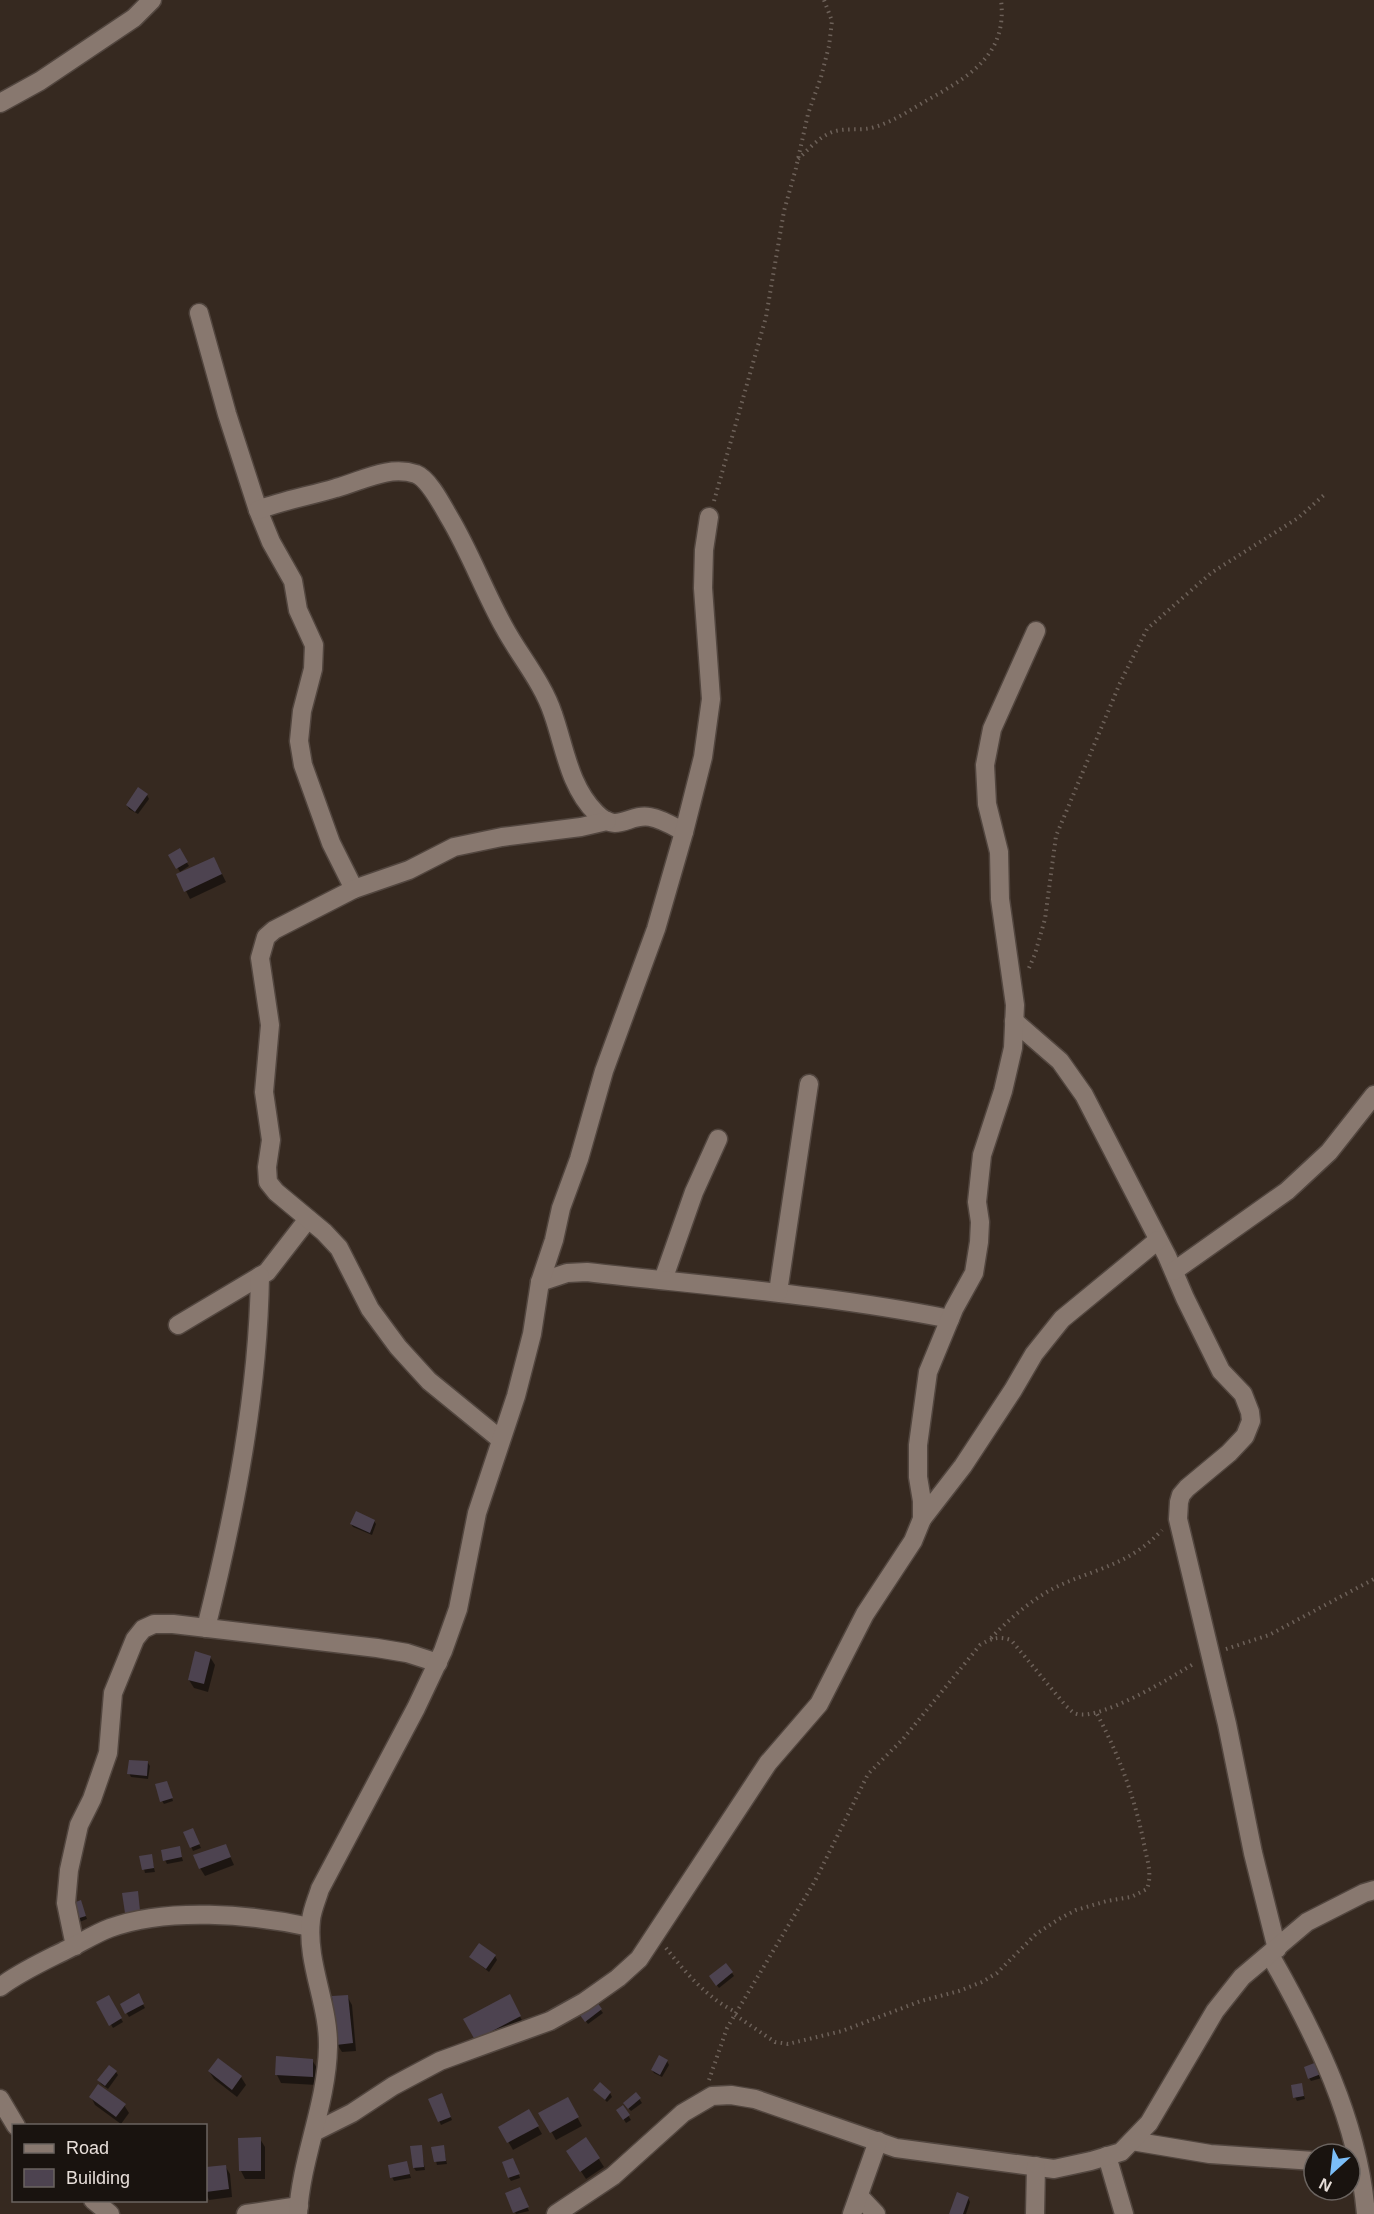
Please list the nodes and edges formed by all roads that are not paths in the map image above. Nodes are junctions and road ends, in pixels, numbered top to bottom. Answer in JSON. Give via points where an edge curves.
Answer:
{"nodes":[{"id":1,"x":130,"y":0,"type":"edge"},
{"id":2,"x":152,"y":0,"type":"edge"},
{"id":3,"x":134,"y":18,"type":"junction"},
{"id":4,"x":0,"y":103,"type":"edge"},
{"id":5,"x":199,"y":313,"type":"dead end"},
{"id":6,"x":258,"y":510,"type":"junction"},
{"id":7,"x":709,"y":517,"type":"road end"},
{"id":8,"x":1036,"y":631,"type":"dead end"},
{"id":9,"x":607,"y":821,"type":"junction"},
{"id":10,"x":684,"y":832,"type":"junction"},
{"id":11,"x":354,"y":889,"type":"junction"},
{"id":12,"x":1014,"y":1021,"type":"junction"},
{"id":13,"x":809,"y":1084,"type":"dead end"},
{"id":14,"x":1374,"y":1095,"type":"edge"},
{"id":15,"x":718,"y":1139,"type":"dead end"},
{"id":16,"x":308,"y":1219,"type":"junction"},
{"id":17,"x":1158,"y":1240,"type":"junction"},
{"id":18,"x":1174,"y":1271,"type":"junction"},
{"id":19,"x":260,"y":1276,"type":"junction"},
{"id":20,"x":663,"y":1280,"type":"junction"},
{"id":21,"x":540,"y":1282,"type":"junction"},
{"id":22,"x":778,"y":1292,"type":"junction"},
{"id":23,"x":950,"y":1319,"type":"junction"},
{"id":24,"x":178,"y":1325,"type":"dead end"},
{"id":25,"x":500,"y":1439,"type":"junction"},
{"id":26,"x":921,"y":1519,"type":"junction"},
{"id":27,"x":206,"y":1628,"type":"junction"},
{"id":28,"x":438,"y":1663,"type":"junction"},
{"id":29,"x":1374,"y":1890,"type":"edge"},
{"id":30,"x":310,"y":1927,"type":"junction"},
{"id":31,"x":75,"y":1946,"type":"junction"},
{"id":32,"x":1273,"y":1952,"type":"junction"},
{"id":33,"x":0,"y":1987,"type":"edge"},
{"id":34,"x":0,"y":2099,"type":"edge"},
{"id":35,"x":15,"y":2124,"type":"edge"},
{"id":36,"x":314,"y":2132,"type":"junction"},
{"id":37,"x":878,"y":2141,"type":"junction"},
{"id":38,"x":1132,"y":2141,"type":"junction"},
{"id":39,"x":1349,"y":2142,"type":"edge"},
{"id":40,"x":1107,"y":2156,"type":"junction"},
{"id":41,"x":1302,"y":2160,"type":"edge"},
{"id":42,"x":1036,"y":2166,"type":"junction"},
{"id":43,"x":859,"y":2196,"type":"junction"},
{"id":44,"x":1362,"y":2197,"type":"edge"},
{"id":45,"x":95,"y":2202,"type":"edge"},
{"id":46,"x":298,"y":2210,"type":"edge"},
{"id":47,"x":110,"y":2214,"type":"edge"},
{"id":48,"x":246,"y":2214,"type":"edge"},
{"id":49,"x":556,"y":2214,"type":"edge"},
{"id":50,"x":852,"y":2214,"type":"edge"},
{"id":51,"x":876,"y":2214,"type":"edge"},
{"id":52,"x":1035,"y":2214,"type":"edge"},
{"id":53,"x":1124,"y":2214,"type":"edge"},
{"id":54,"x":1366,"y":2214,"type":"edge"}],
"edges":[{"from":1,"to":3,"type":"street"},
{"from":2,"to":3,"type":"street"},
{"from":3,"to":4,"type":"street"},
{"from":5,"to":6,"type":"street"},
{"from":6,"to":9,"type":"street","via":[[374,474],[418,475],[453,525],[505,629],[544,694],[570,771],[585,801]]},
{"from":6,"to":11,"type":"street","via":[[293,581],[298,610],[314,645],[299,741],[303,765],[331,843]]},
{"from":7,"to":10,"type":"street","via":[[703,588],[711,699],[703,757]]},
{"from":8,"to":12,"type":"street","via":[[992,729],[985,765],[987,804],[999,852],[1000,899]]},
{"from":9,"to":10,"type":"street","via":[[619,824],[650,817]]},
{"from":9,"to":11,"type":"street","via":[[454,847],[409,870]]},
{"from":10,"to":21,"type":"street","via":[[656,929],[604,1071]]},
{"from":11,"to":16,"type":"street","via":[[274,930],[266,937],[260,958],[270,1025],[264,1092],[271,1140],[268,1182]]},
{"from":12,"to":17,"type":"street","via":[[1060,1061],[1084,1095]]},
{"from":12,"to":23,"type":"street","via":[[1013,1048],[1003,1091],[982,1155],[974,1273]]},
{"from":13,"to":22,"type":"street"},
{"from":14,"to":18,"type":"street","via":[[1329,1152],[1287,1191]]},
{"from":15,"to":20,"type":"street","via":[[694,1192]]},
{"from":16,"to":19,"type":"street"},
{"from":16,"to":25,"type":"street","via":[[339,1248],[370,1309],[398,1347],[429,1381]]},
{"from":17,"to":18,"type":"street"},
{"from":17,"to":26,"type":"street","via":[[1062,1319],[1034,1354],[963,1466]]},
{"from":18,"to":32,"type":"street","via":[[1221,1371],[1243,1394],[1251,1421],[1245,1436],[1229,1454],[1181,1495],[1178,1511],[1227,1724]]},
{"from":19,"to":24,"type":"street"},
{"from":19,"to":27,"type":"street","via":[[260,1310],[237,1488]]},
{"from":20,"to":21,"type":"street","via":[[587,1272],[567,1273]]},
{"from":20,"to":22,"type":"street"},
{"from":21,"to":25,"type":"street","via":[[532,1334]]},
{"from":22,"to":23,"type":"street"},
{"from":23,"to":26,"type":"street","via":[[928,1372],[918,1445]]},
{"from":25,"to":28,"type":"street","via":[[477,1512],[458,1608]]},
{"from":26,"to":36,"type":"street","via":[[913,1541],[865,1614],[819,1704],[768,1763],[639,1959],[584,2002],[550,2021],[440,2061]]},
{"from":27,"to":28,"type":"street","via":[[377,1648]]},
{"from":27,"to":31,"type":"street","via":[[154,1624],[143,1629],[123,1668],[113,1693],[108,1753],[79,1825],[69,1870],[66,1903]]},
{"from":28,"to":30,"type":"street","via":[[320,1889]]},
{"from":29,"to":32,"type":"street","via":[[1307,1922]]},
{"from":30,"to":31,"type":"street","via":[[236,1916],[151,1918],[110,1928]]},
{"from":30,"to":36,"type":"street","via":[[310,1951],[328,2046]]},
{"from":31,"to":33,"type":"street","via":[[20,1972]]},
{"from":32,"to":38,"type":"street","via":[[1242,1977],[1215,2011],[1149,2123]]},
{"from":32,"to":39,"type":"street","via":[[1336,2086]]},
{"from":34,"to":35,"type":"street"},
{"from":36,"to":46,"type":"street"},
{"from":37,"to":42,"type":"street","via":[[896,2148]]},
{"from":37,"to":43,"type":"street"},
{"from":37,"to":49,"type":"street","via":[[755,2099],[712,2096],[683,2113],[613,2176]]},
{"from":38,"to":40,"type":"street","via":[[1121,2152]]},
{"from":38,"to":41,"type":"street","via":[[1210,2154]]},
{"from":40,"to":42,"type":"street","via":[[1054,2169]]},
{"from":40,"to":53,"type":"street"},
{"from":42,"to":52,"type":"street"},
{"from":43,"to":50,"type":"street"},
{"from":43,"to":51,"type":"street"},
{"from":44,"to":54,"type":"street"},
{"from":45,"to":47,"type":"street"},
{"from":46,"to":48,"type":"street"}]}
